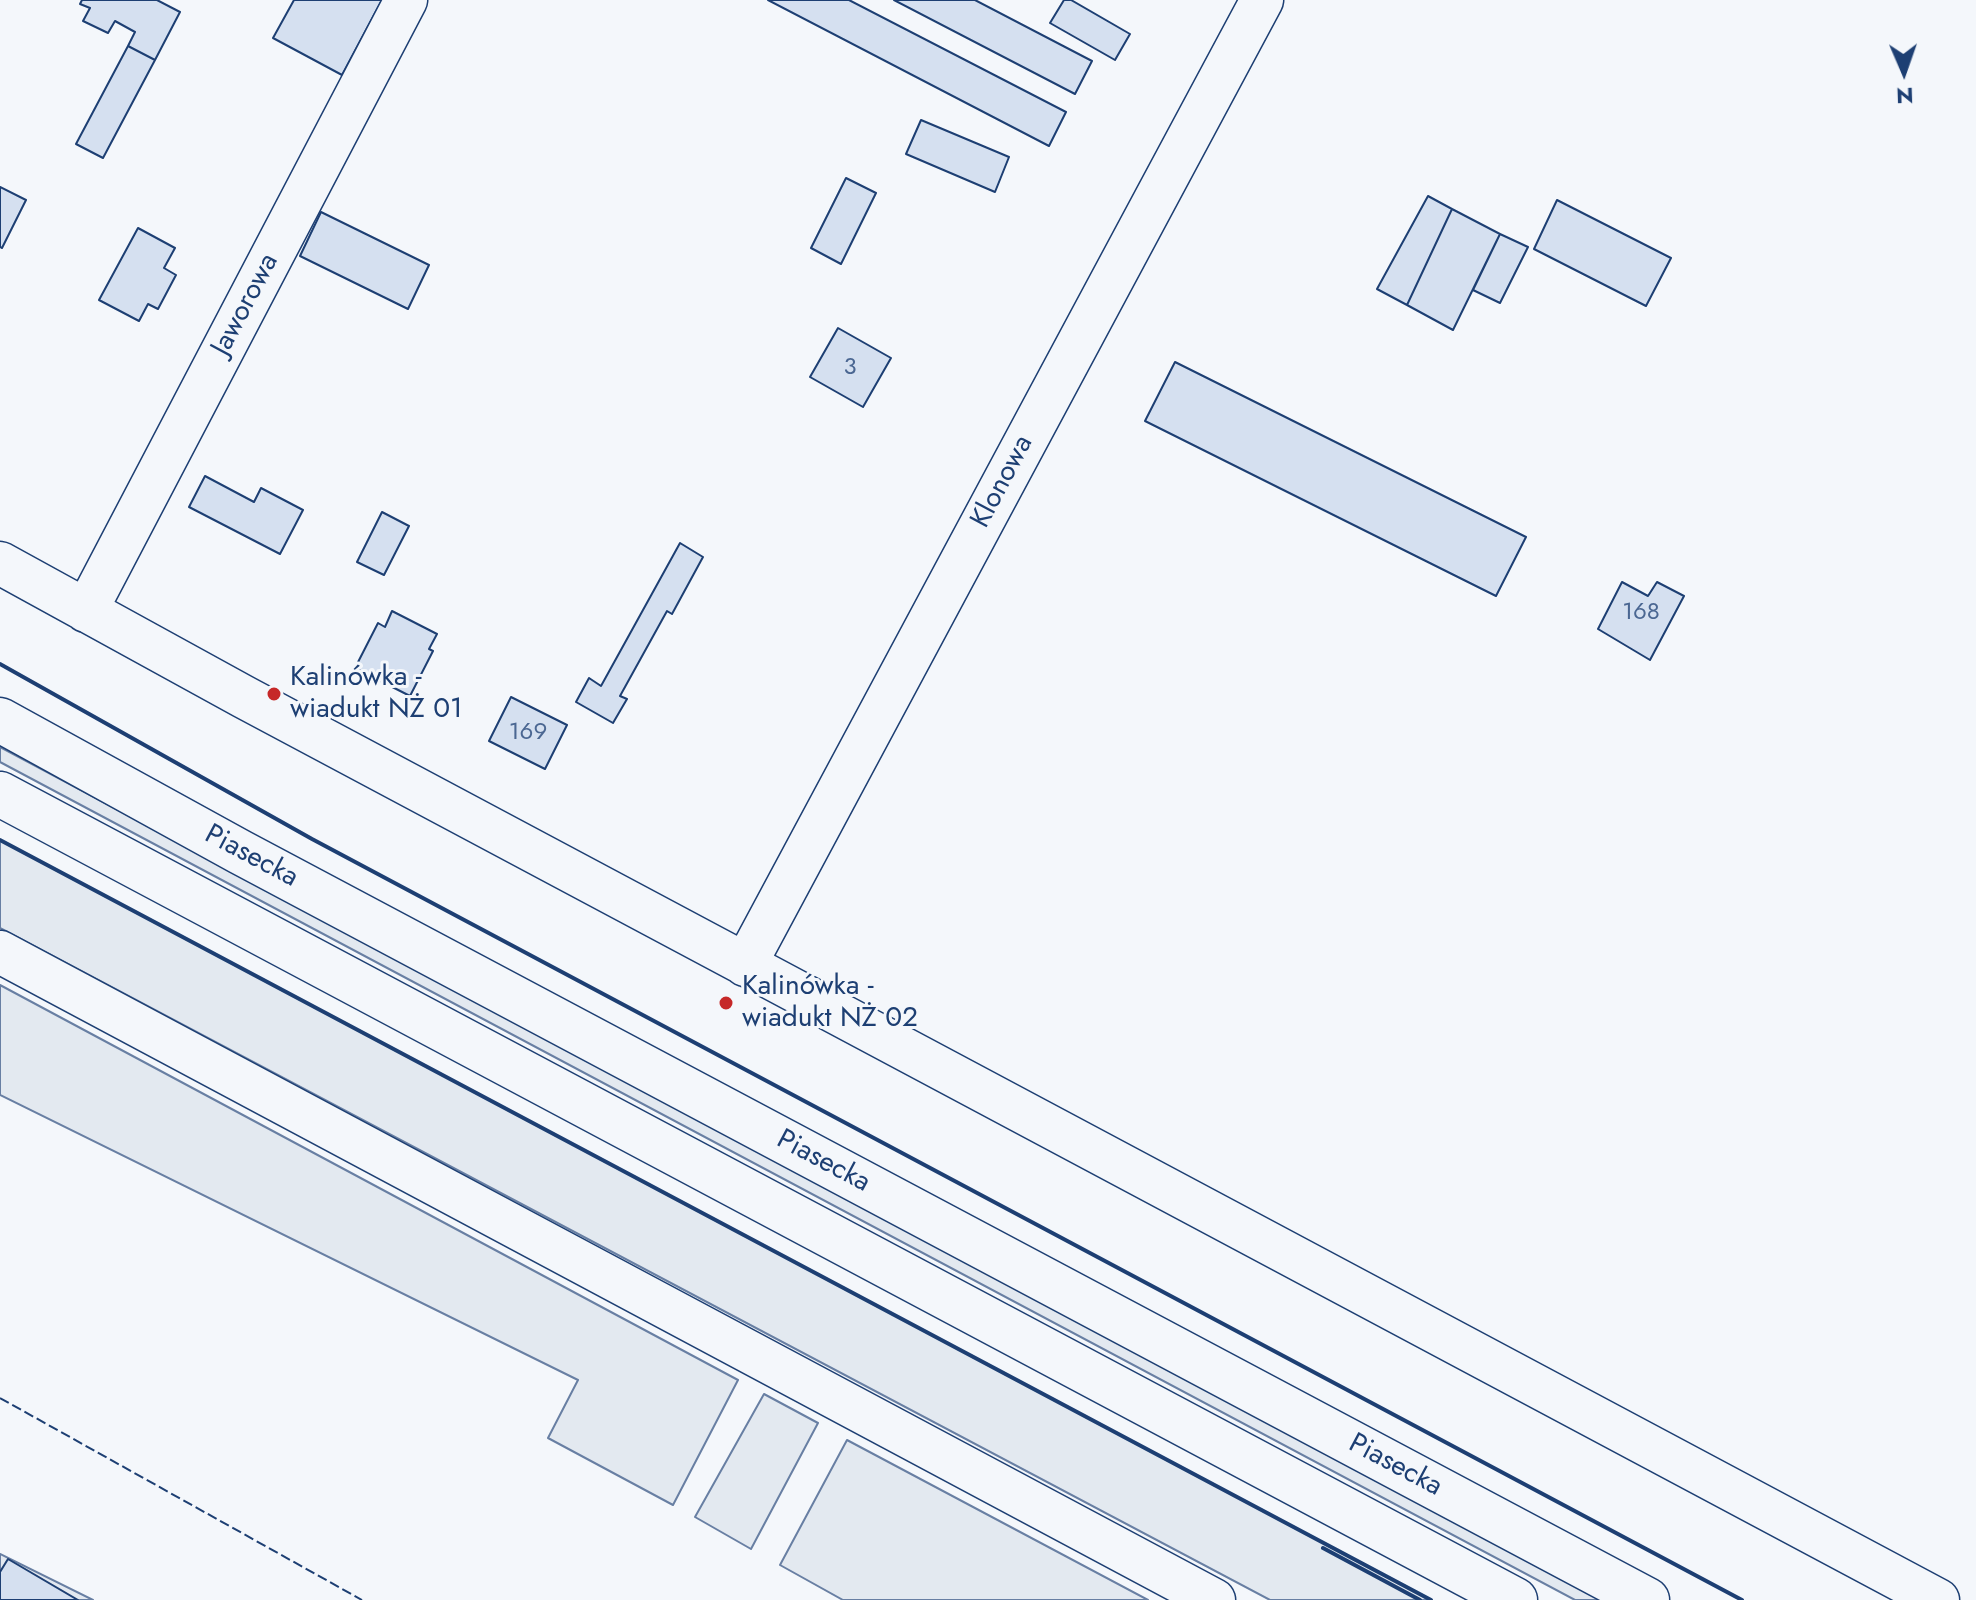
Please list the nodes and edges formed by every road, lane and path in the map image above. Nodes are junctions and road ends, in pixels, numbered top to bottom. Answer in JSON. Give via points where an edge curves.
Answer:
{"nodes":[{"id":1,"x":406,"y":0,"type":"edge"},
{"id":2,"x":1262,"y":0,"type":"edge"},
{"id":3,"x":0,"y":563,"type":"edge"},
{"id":4,"x":86,"y":611,"type":"junction"},
{"id":5,"x":0,"y":720,"type":"edge"},
{"id":6,"x":0,"y":794,"type":"edge"},
{"id":7,"x":0,"y":952,"type":"edge"},
{"id":8,"x":745,"y":965,"type":"junction"},
{"id":9,"x":1214,"y":1600,"type":"edge"},
{"id":10,"x":1515,"y":1600,"type":"edge"},
{"id":11,"x":1647,"y":1600,"type":"edge"},
{"id":12,"x":1938,"y":1600,"type":"edge"}],
"edges":[{"from":1,"to":4,"type":"street","name":"Jaworowa"},
{"from":2,"to":8,"type":"street","name":"Klonowa"},
{"from":3,"to":4,"type":"street"},
{"from":4,"to":8,"type":"street"},
{"from":5,"to":11,"type":"highway","name":"Piasecka"},
{"from":6,"to":10,"type":"highway"},
{"from":7,"to":9,"type":"street"},
{"from":8,"to":12,"type":"street"}]}
